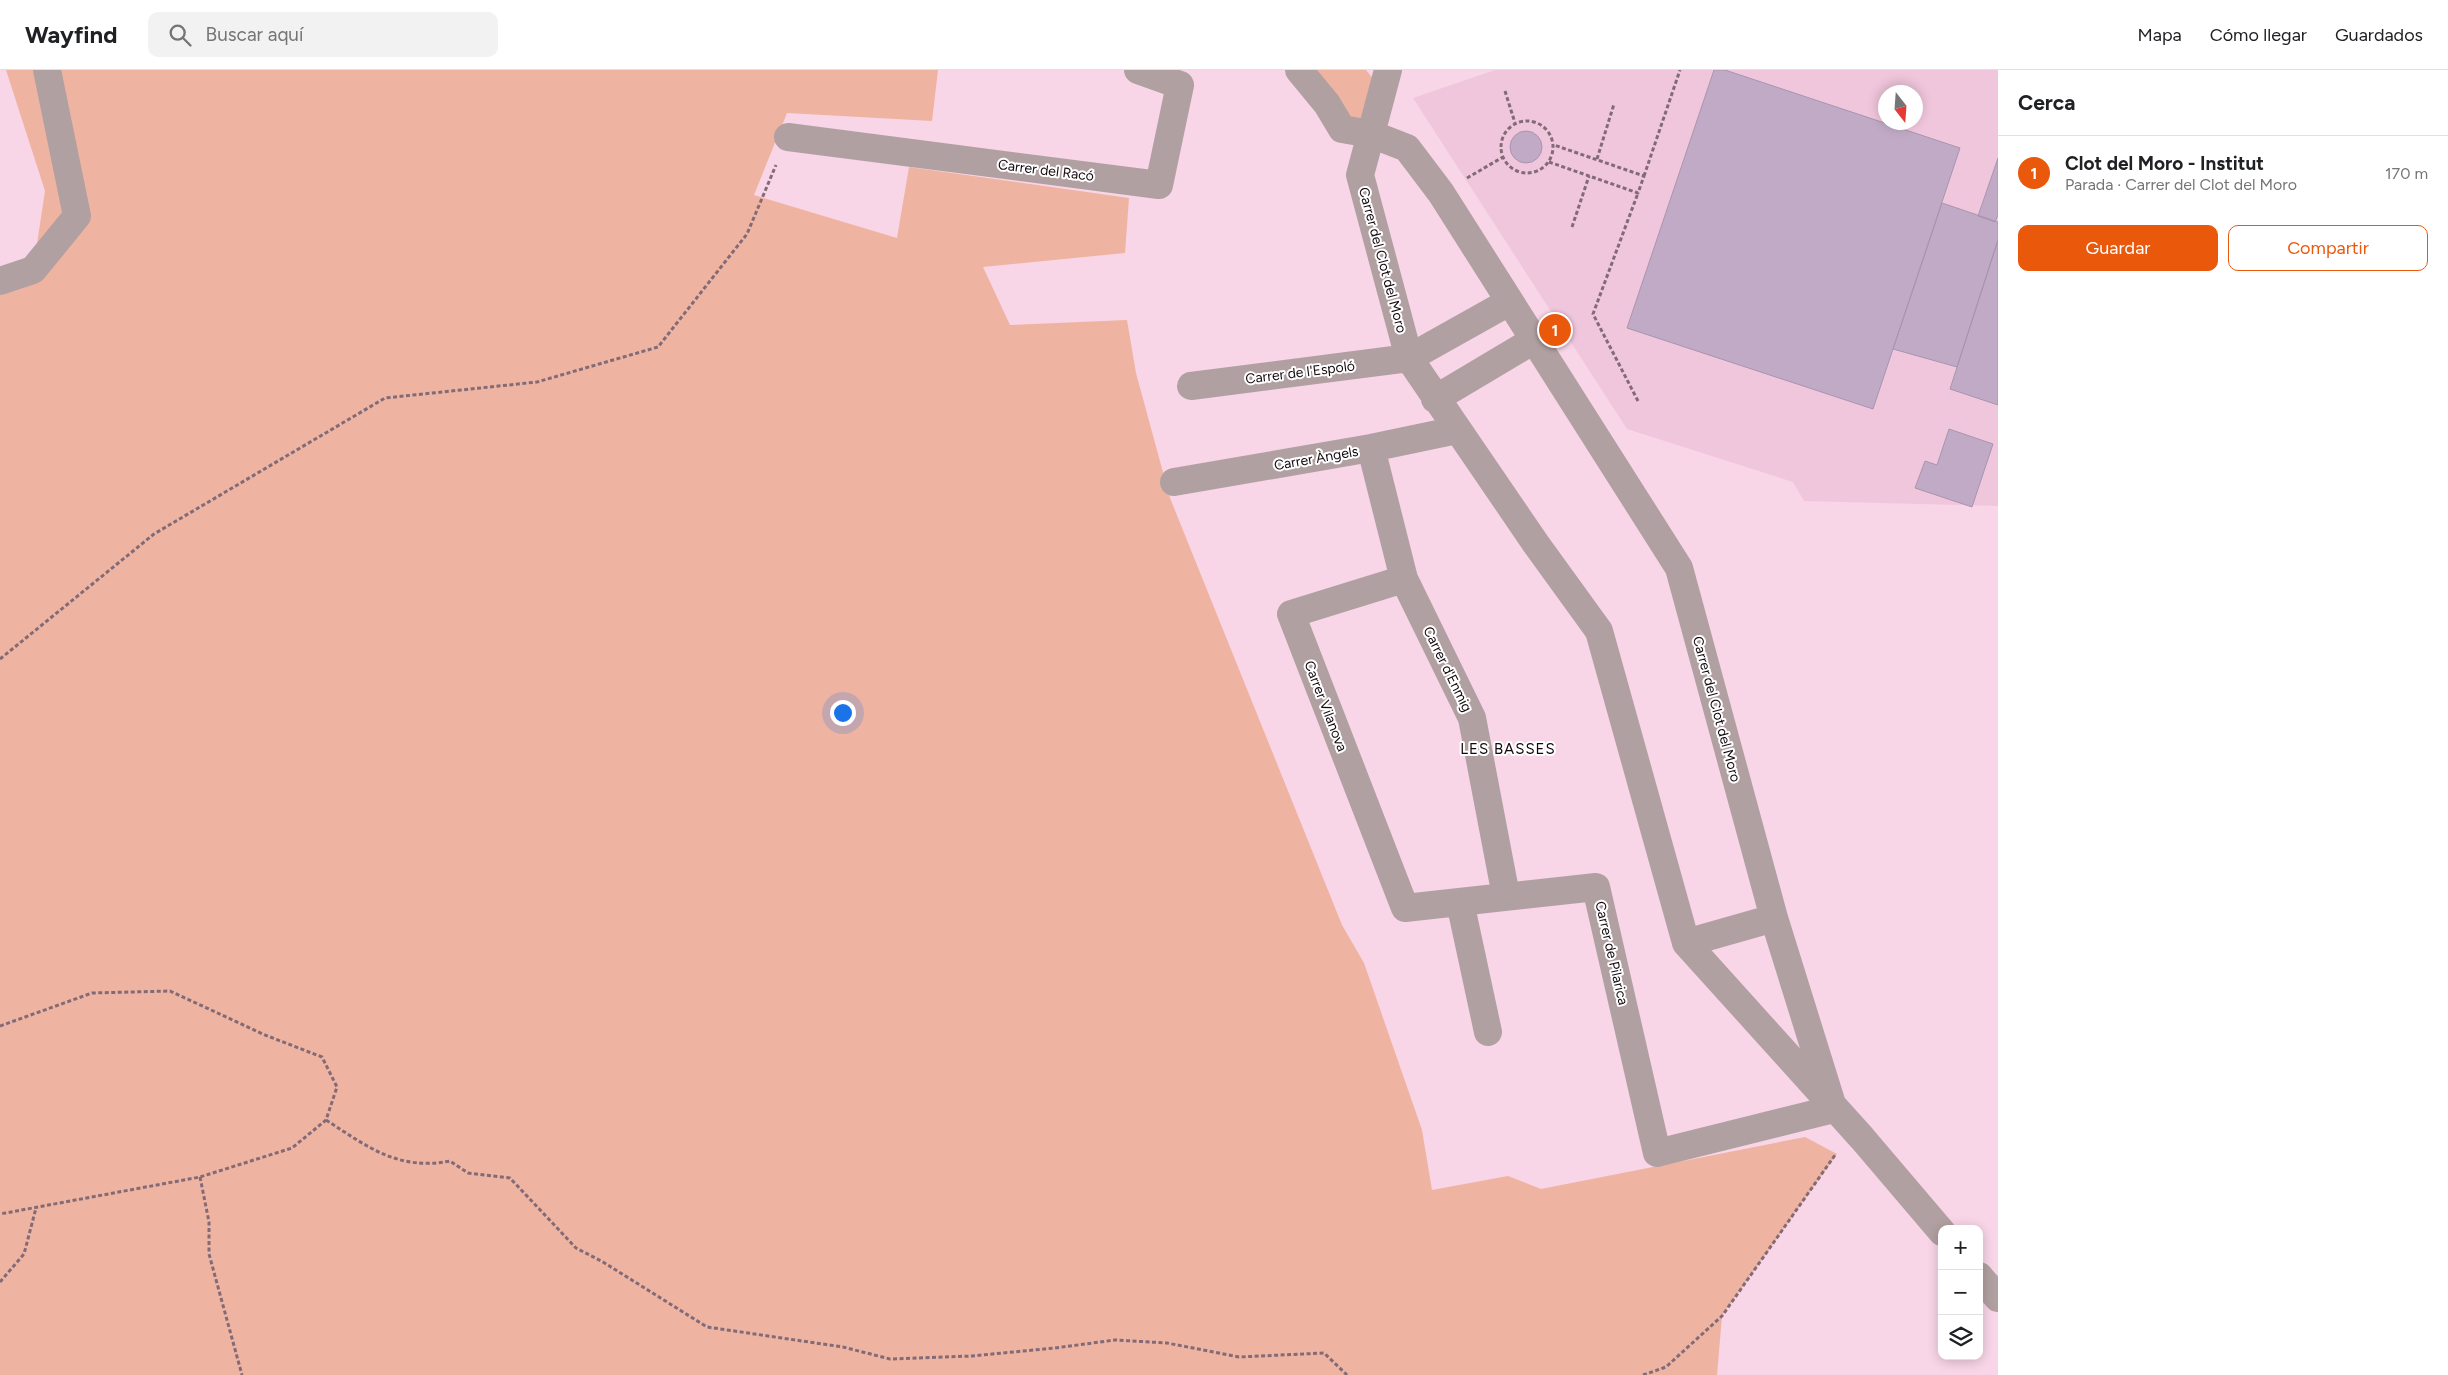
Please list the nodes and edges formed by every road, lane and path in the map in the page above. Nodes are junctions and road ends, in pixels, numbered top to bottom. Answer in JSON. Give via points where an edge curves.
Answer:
{"nodes":[{"id":1,"x":47,"y":70,"type":"edge"},
{"id":2,"x":1138,"y":70,"type":"edge"},
{"id":3,"x":1299,"y":70,"type":"edge"},
{"id":4,"x":1388,"y":70,"type":"edge"},
{"id":5,"x":1680,"y":70,"type":"edge"},
{"id":6,"x":1505,"y":91,"type":"dead end"},
{"id":7,"x":1614,"y":104,"type":"dead end"},
{"id":8,"x":1516,"y":123,"type":"junction"},
{"id":9,"x":1372,"y":134,"type":"junction"},
{"id":10,"x":788,"y":137,"type":"joint"},
{"id":11,"x":1554,"y":145,"type":"junction"},
{"id":12,"x":1503,"y":157,"type":"junction"},
{"id":13,"x":1597,"y":159,"type":"junction"},
{"id":14,"x":1549,"y":162,"type":"junction"},
{"id":15,"x":1589,"y":176,"type":"junction"},
{"id":16,"x":1644,"y":176,"type":"junction"},
{"id":17,"x":1441,"y":193,"type":"junction"},
{"id":18,"x":1638,"y":193,"type":"junction"},
{"id":19,"x":1572,"y":227,"type":"dead end"},
{"id":20,"x":0,"y":281,"type":"edge"},
{"id":21,"x":1509,"y":302,"type":"junction"},
{"id":22,"x":1534,"y":340,"type":"junction"},
{"id":23,"x":1409,"y":358,"type":"junction"},
{"id":24,"x":1191,"y":386,"type":"dead end"},
{"id":25,"x":1435,"y":399,"type":"junction"},
{"id":26,"x":1638,"y":401,"type":"dead end"},
{"id":27,"x":1457,"y":430,"type":"junction"},
{"id":28,"x":1372,"y":448,"type":"junction"},
{"id":29,"x":1174,"y":482,"type":"dead end"},
{"id":30,"x":1404,"y":579,"type":"junction"},
{"id":31,"x":0,"y":659,"type":"edge"},
{"id":32,"x":1506,"y":896,"type":"junction"},
{"id":33,"x":1460,"y":902,"type":"junction"},
{"id":34,"x":1405,"y":908,"type":"joint"},
{"id":35,"x":1774,"y":918,"type":"junction"},
{"id":36,"x":1686,"y":943,"type":"junction"},
{"id":37,"x":0,"y":1026,"type":"edge"},
{"id":38,"x":1488,"y":1032,"type":"dead end"},
{"id":39,"x":1834,"y":1109,"type":"junction"},
{"id":40,"x":326,"y":1120,"type":"junction"},
{"id":41,"x":1862,"y":1138,"type":"junction"},
{"id":42,"x":200,"y":1177,"type":"junction"},
{"id":43,"x":36,"y":1208,"type":"junction"},
{"id":44,"x":0,"y":1214,"type":"edge"},
{"id":45,"x":1938,"y":1227,"type":"edge"},
{"id":46,"x":1983,"y":1281,"type":"edge"},
{"id":47,"x":0,"y":1282,"type":"edge"},
{"id":48,"x":1998,"y":1298,"type":"edge"},
{"id":49,"x":242,"y":1375,"type":"edge"},
{"id":50,"x":1347,"y":1375,"type":"edge"},
{"id":51,"x":1643,"y":1375,"type":"edge"}],
"edges":[{"from":1,"to":20,"type":"street","via":[[77,216],[33,270]]},
{"from":2,"to":10,"type":"street","name":"Carrer del Racó","via":[[1180,85],[1158,185]]},
{"from":3,"to":9,"type":"street","name":"Carrer del Clot del Moro","via":[[1328,104],[1342,129]]},
{"from":4,"to":9,"type":"street"},
{"from":5,"to":16,"type":"path"},
{"from":6,"to":8,"type":"path"},
{"from":7,"to":13,"type":"path"},
{"from":8,"to":11,"type":"path","via":[[1523,120],[1540,123],[1552,136]]},
{"from":8,"to":12,"type":"path","via":[[1503,135]]},
{"from":9,"to":17,"type":"street","name":"Carrer del Clot del Moro","via":[[1407,148]]},
{"from":9,"to":23,"type":"street","name":"Carrer del Clot del Moro","via":[[1360,175]]},
{"from":10,"to":31,"type":"path","via":[[747,234],[658,347],[537,382],[385,398],[154,534]]},
{"from":11,"to":13,"type":"path"},
{"from":11,"to":14,"type":"path"},
{"from":12,"to":14,"type":"path","via":[[1510,167],[1526,173]]},
{"from":12,"to":17,"type":"path"},
{"from":13,"to":16,"type":"path"},
{"from":14,"to":15,"type":"path"},
{"from":15,"to":18,"type":"path"},
{"from":15,"to":19,"type":"path"},
{"from":16,"to":18,"type":"path"},
{"from":17,"to":21,"type":"street","name":"Carrer del Clot del Moro"},
{"from":18,"to":26,"type":"path","via":[[1593,314]]},
{"from":21,"to":22,"type":"street","name":"Carrer del Clot del Moro"},
{"from":21,"to":23,"type":"street"},
{"from":22,"to":25,"type":"street"},
{"from":22,"to":35,"type":"street","name":"Carrer del Clot del Moro","via":[[1678,568]]},
{"from":23,"to":24,"type":"street","name":"Carrer de l'Espoló"},
{"from":23,"to":25,"type":"street","name":"Carrer del Clot del Moro"},
{"from":25,"to":27,"type":"street","name":"Carrer del Clot del Moro"},
{"from":27,"to":28,"type":"street","name":"Carrer Àngels"},
{"from":27,"to":36,"type":"street","name":"Carrer del Clot del Moro","via":[[1599,631]]},
{"from":28,"to":29,"type":"street","name":"Carrer Àngels"},
{"from":28,"to":30,"type":"street","name":"Carrer d'Enmig"},
{"from":30,"to":32,"type":"street","name":"Carrer d'Enmig","via":[[1472,718]]},
{"from":30,"to":34,"type":"street","name":"Carrer Vilanova","via":[[1290,614]]},
{"from":32,"to":33,"type":"street","name":"Carrer de Pilarica"},
{"from":32,"to":39,"type":"street","name":"Carrer de Pilarica","via":[[1596,887],[1657,1154]]},
{"from":33,"to":34,"type":"street","name":"Carrer de Pilarica"},
{"from":33,"to":38,"type":"street"},
{"from":35,"to":36,"type":"street"},
{"from":35,"to":39,"type":"street","name":"Carrer del Clot del Moro"},
{"from":36,"to":39,"type":"street","name":"Carrer del Clot del Moro"},
{"from":37,"to":40,"type":"path","via":[[92,992],[170,991],[265,1035],[322,1057],[337,1087]]},
{"from":39,"to":41,"type":"street","name":"Carrer del Clot del Moro"},
{"from":40,"to":42,"type":"path","via":[[292,1148]]},
{"from":40,"to":50,"type":"path","via":[[378,1153],[403,1162],[430,1165],[450,1161],[468,1173],[510,1178],[576,1248],[707,1326],[843,1347],[890,1359],[972,1356],[1116,1340],[1167,1344],[1239,1357],[1324,1353]]},
{"from":41,"to":45,"type":"street","name":"Carrer del Clot del Moro"},
{"from":41,"to":51,"type":"path","via":[[1837,1154],[1722,1316],[1666,1367]]},
{"from":42,"to":43,"type":"path"},
{"from":42,"to":49,"type":"path","via":[[209,1222],[209,1254]]},
{"from":43,"to":44,"type":"path"},
{"from":43,"to":47,"type":"path","via":[[24,1254]]},
{"from":46,"to":48,"type":"street"}]}
